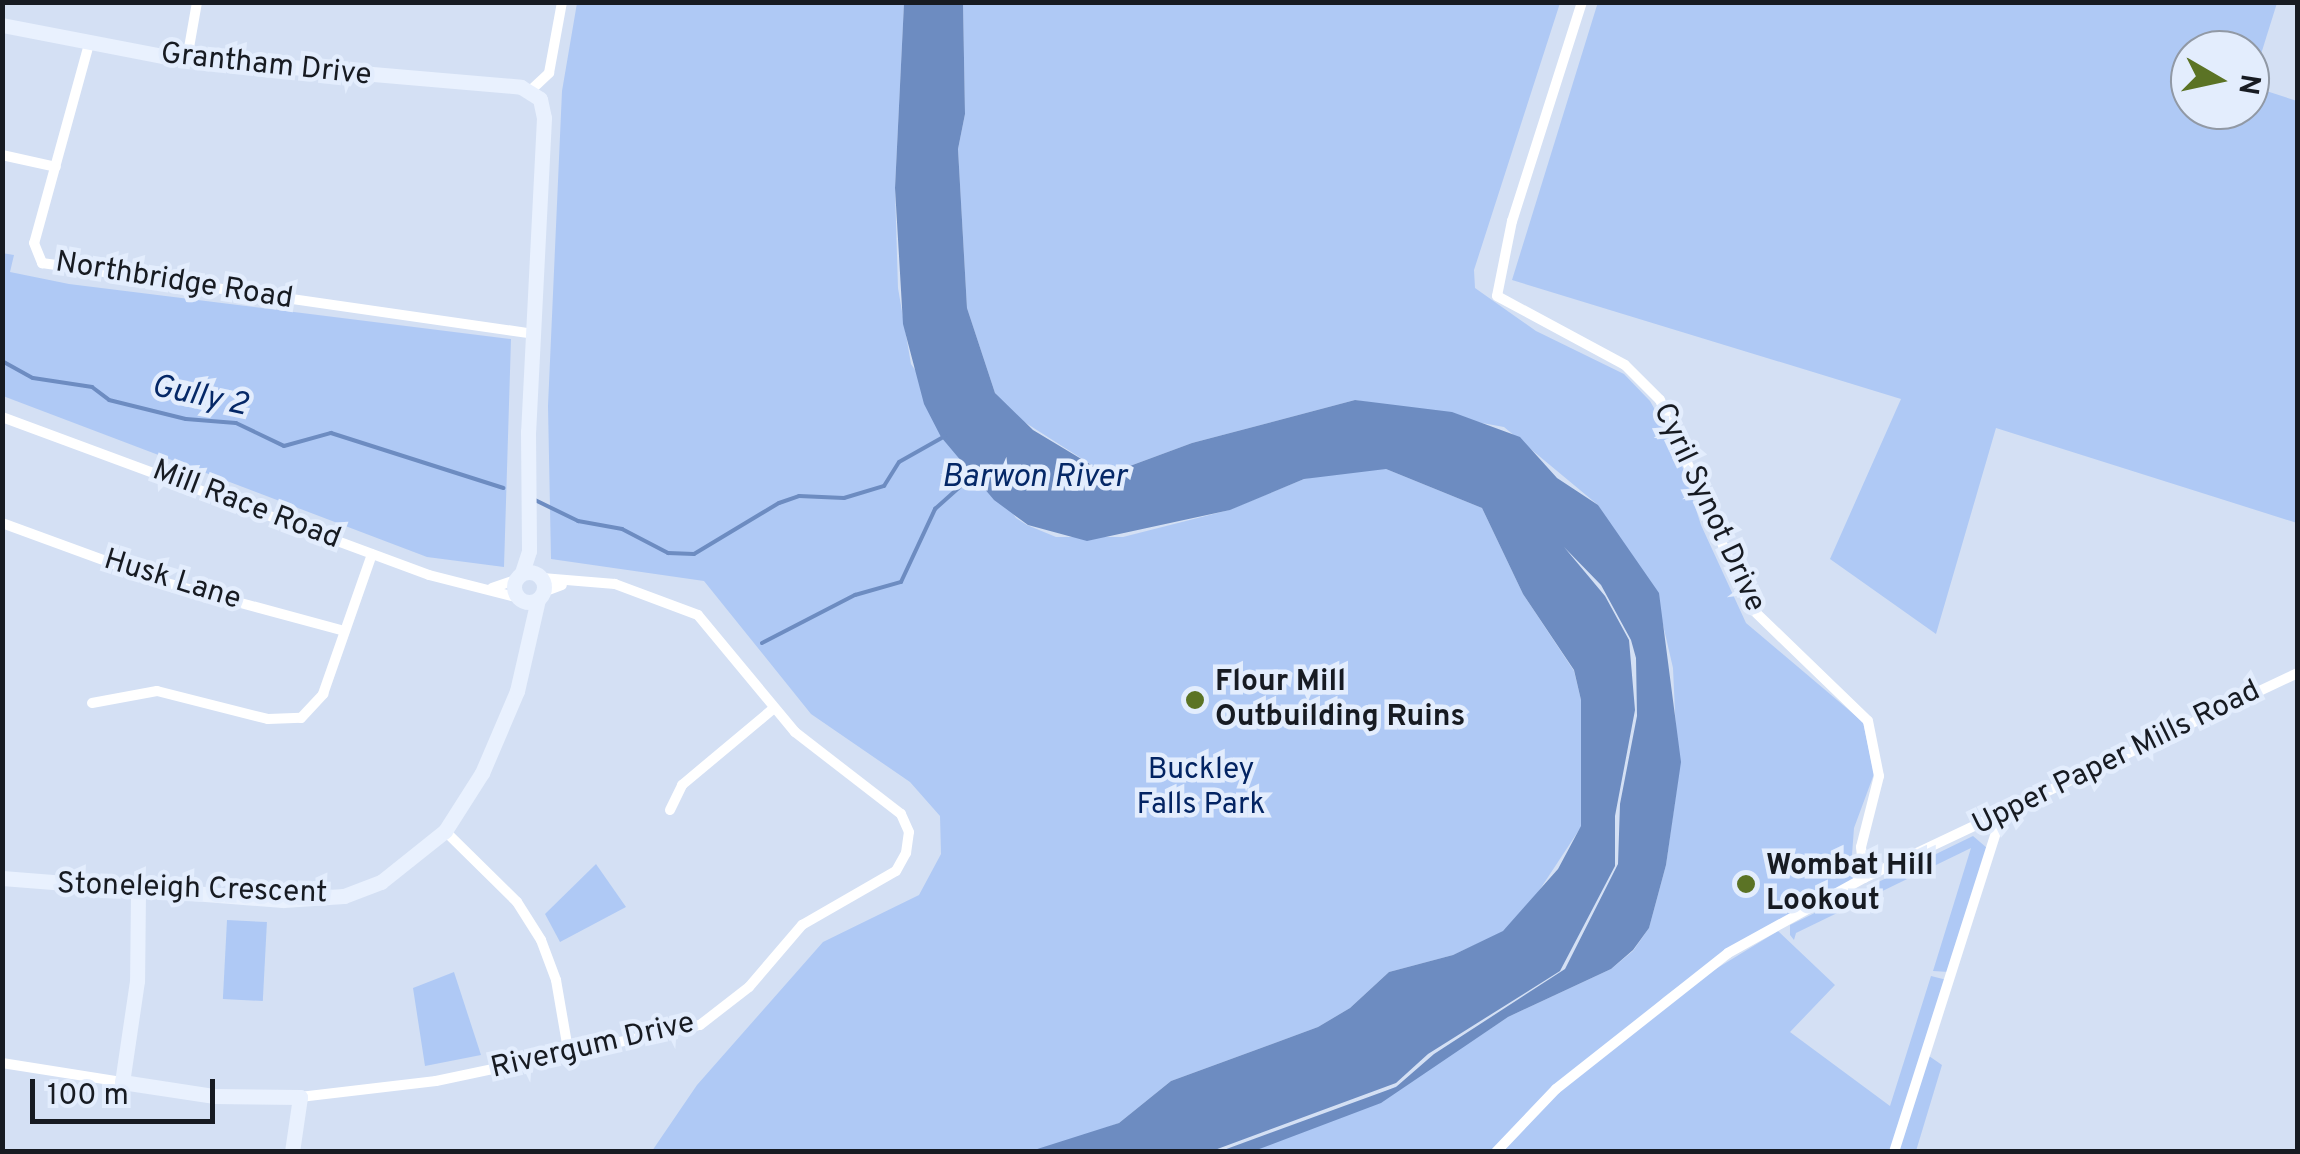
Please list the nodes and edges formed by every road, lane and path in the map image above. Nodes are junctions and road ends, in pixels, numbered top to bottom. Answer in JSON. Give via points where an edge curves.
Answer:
{"nodes":[{"id":1,"x":197,"y":2,"type":"edge"},
{"id":2,"x":562,"y":2,"type":"edge"},
{"id":3,"x":1582,"y":2,"type":"edge"},
{"id":4,"x":2,"y":25,"type":"edge"},
{"id":5,"x":89,"y":44,"type":"junction"},
{"id":6,"x":187,"y":60,"type":"junction"},
{"id":7,"x":531,"y":90,"type":"junction"},
{"id":8,"x":2,"y":155,"type":"edge"},
{"id":9,"x":56,"y":167,"type":"junction"},
{"id":10,"x":532,"y":334,"type":"junction"},
{"id":11,"x":2,"y":417,"type":"edge"},
{"id":12,"x":2,"y":522,"type":"edge"},
{"id":13,"x":372,"y":554,"type":"junction"},
{"id":14,"x":530,"y":587,"type":"junction"},
{"id":15,"x":491,"y":588,"type":"junction"},
{"id":16,"x":345,"y":631,"type":"junction"},
{"id":17,"x":2298,"y":672,"type":"edge"},
{"id":18,"x":92,"y":703,"type":"dead end"},
{"id":19,"x":773,"y":709,"type":"junction"},
{"id":20,"x":670,"y":810,"type":"dead end"},
{"id":21,"x":2001,"y":816,"type":"junction"},
{"id":22,"x":445,"y":831,"type":"junction"},
{"id":23,"x":2,"y":878,"type":"edge"},
{"id":24,"x":1864,"y":878,"type":"junction"},
{"id":25,"x":138,"y":892,"type":"junction"},
{"id":26,"x":569,"y":1056,"type":"junction"},
{"id":27,"x":2,"y":1062,"type":"edge"},
{"id":28,"x":122,"y":1082,"type":"junction"},
{"id":29,"x":300,"y":1097,"type":"junction"},
{"id":30,"x":292,"y":1152,"type":"edge"},
{"id":31,"x":1496,"y":1152,"type":"edge"},
{"id":32,"x":1894,"y":1152,"type":"edge"}],
"edges":[{"from":1,"to":6,"type":"street"},
{"from":2,"to":7,"type":"street","via":[[549,73]]},
{"from":3,"to":24,"type":"street","name":"Cyril Synot Drive","via":[[1512,221],[1497,296],[1625,364],[1660,400],[1749,606],[1868,721],[1879,776],[1861,847]]},
{"from":4,"to":5,"type":"street","name":"Grantham Drive"},
{"from":5,"to":6,"type":"street","name":"Grantham Drive"},
{"from":5,"to":9,"type":"street","name":"Northbridge Road"},
{"from":6,"to":7,"type":"street","name":"Grantham Drive"},
{"from":7,"to":10,"type":"street","name":"Stoneleigh Crescent","via":[[544,118]]},
{"from":8,"to":9,"type":"street"},
{"from":9,"to":10,"type":"street","name":"Northbridge Road","via":[[34,242],[34,253],[55,268]]},
{"from":10,"to":14,"type":"street","name":"Stoneleigh Crescent"},
{"from":11,"to":13,"type":"street","name":"Mill Race Road"},
{"from":12,"to":16,"type":"street","name":"Husk Lane","via":[[163,582]]},
{"from":13,"to":15,"type":"street","name":"Mill Race Road"},
{"from":13,"to":16,"type":"street"},
{"from":14,"to":15,"type":"street","name":"Mill Race Road"},
{"from":14,"to":15,"type":"street"},
{"from":14,"to":19,"type":"street","name":"Rivergum Drive","via":[[615,584],[698,615]]},
{"from":14,"to":22,"type":"street","name":"Stoneleigh Crescent","via":[[528,634],[502,737]]},
{"from":16,"to":18,"type":"street","via":[[324,694],[288,722],[157,692]]},
{"from":17,"to":21,"type":"street","name":"Upper Paper Mills Road"},
{"from":19,"to":20,"type":"street","via":[[682,785]]},
{"from":19,"to":26,"type":"street","name":"Rivergum Drive","via":[[901,814],[909,832],[902,863],[802,925],[748,987],[700,1026]]},
{"from":21,"to":24,"type":"street","name":"Upper Paper Mills Road"},
{"from":21,"to":32,"type":"street"},
{"from":22,"to":25,"type":"street","name":"Stoneleigh Crescent","via":[[382,882],[344,896]]},
{"from":22,"to":26,"type":"street","via":[[517,902],[542,940]]},
{"from":23,"to":25,"type":"street","name":"Stoneleigh Crescent"},
{"from":24,"to":31,"type":"street","name":"Upper Paper Mills Road","via":[[1728,953],[1640,1017],[1556,1088]]},
{"from":25,"to":28,"type":"street","via":[[137,982]]},
{"from":26,"to":29,"type":"street","name":"Rivergum Drive"},
{"from":27,"to":28,"type":"street","name":"Rivergum Drive"},
{"from":28,"to":29,"type":"street","name":"Rivergum Drive","via":[[213,1096]]},
{"from":29,"to":30,"type":"street"}]}
